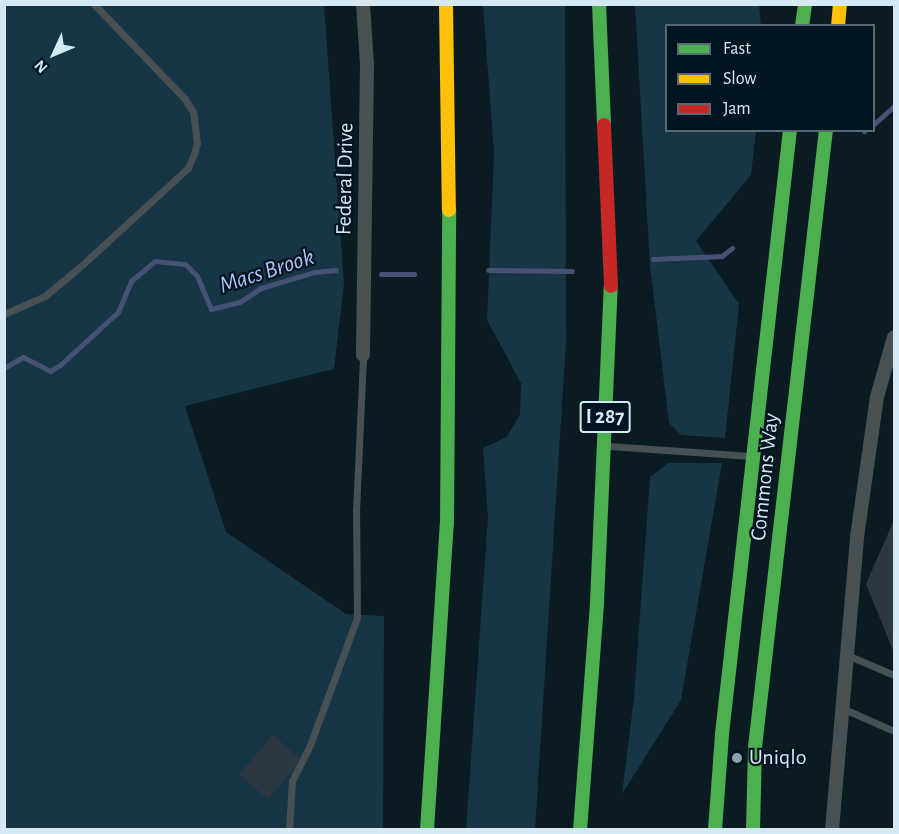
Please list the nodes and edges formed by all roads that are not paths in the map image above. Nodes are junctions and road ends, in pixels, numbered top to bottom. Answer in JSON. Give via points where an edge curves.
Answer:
{"nodes":[{"id":1,"x":94,"y":4,"type":"edge"},
{"id":2,"x":363,"y":4,"type":"edge"},
{"id":3,"x":446,"y":4,"type":"edge"},
{"id":4,"x":599,"y":4,"type":"edge"},
{"id":5,"x":805,"y":4,"type":"edge"},
{"id":6,"x":840,"y":4,"type":"edge"},
{"id":7,"x":802,"y":24,"type":"edge"},
{"id":8,"x":838,"y":24,"type":"edge"},
{"id":9,"x":790,"y":132,"type":"edge"},
{"id":10,"x":826,"y":132,"type":"edge"},
{"id":11,"x":4,"y":314,"type":"edge"},
{"id":12,"x":894,"y":337,"type":"edge"},
{"id":13,"x":363,"y":355,"type":"joint"},
{"id":14,"x":603,"y":446,"type":"junction"},
{"id":15,"x":753,"y":456,"type":"junction"},
{"id":16,"x":845,"y":654,"type":"junction"},
{"id":17,"x":894,"y":675,"type":"edge"},
{"id":18,"x":840,"y":707,"type":"junction"},
{"id":19,"x":894,"y":731,"type":"edge"},
{"id":20,"x":289,"y":830,"type":"edge"},
{"id":21,"x":427,"y":830,"type":"edge"},
{"id":22,"x":580,"y":830,"type":"edge"},
{"id":23,"x":715,"y":830,"type":"edge"},
{"id":24,"x":753,"y":830,"type":"edge"},
{"id":25,"x":832,"y":830,"type":"edge"}],
"edges":[{"from":1,"to":11,"type":"lane","via":[[185,99],[193,112],[197,143],[194,154],[188,168],[82,265],[45,296]]},
{"from":2,"to":13,"type":"street","name":"Federal Drive","via":[[367,65]]},
{"from":3,"to":21,"type":"main road","via":[[451,327],[448,512]]},
{"from":4,"to":14,"type":"main road","number":"I 287","via":[[610,275]]},
{"from":5,"to":7,"type":"main road"},
{"from":6,"to":8,"type":"main road"},
{"from":9,"to":15,"type":"main road","name":"Commons Way"},
{"from":10,"to":24,"type":"main road","name":"Commons Way","via":[[755,747]]},
{"from":12,"to":16,"type":"street","via":[[877,397]]},
{"from":13,"to":20,"type":"lane","via":[[356,512],[357,618],[310,745],[292,781]]},
{"from":14,"to":15,"type":"lane"},
{"from":14,"to":22,"type":"main road","number":"I 287","via":[[597,602]]},
{"from":15,"to":23,"type":"main road","name":"Commons Way"},
{"from":16,"to":17,"type":"lane"},
{"from":16,"to":18,"type":"street"},
{"from":18,"to":19,"type":"lane"},
{"from":18,"to":25,"type":"street"}]}
